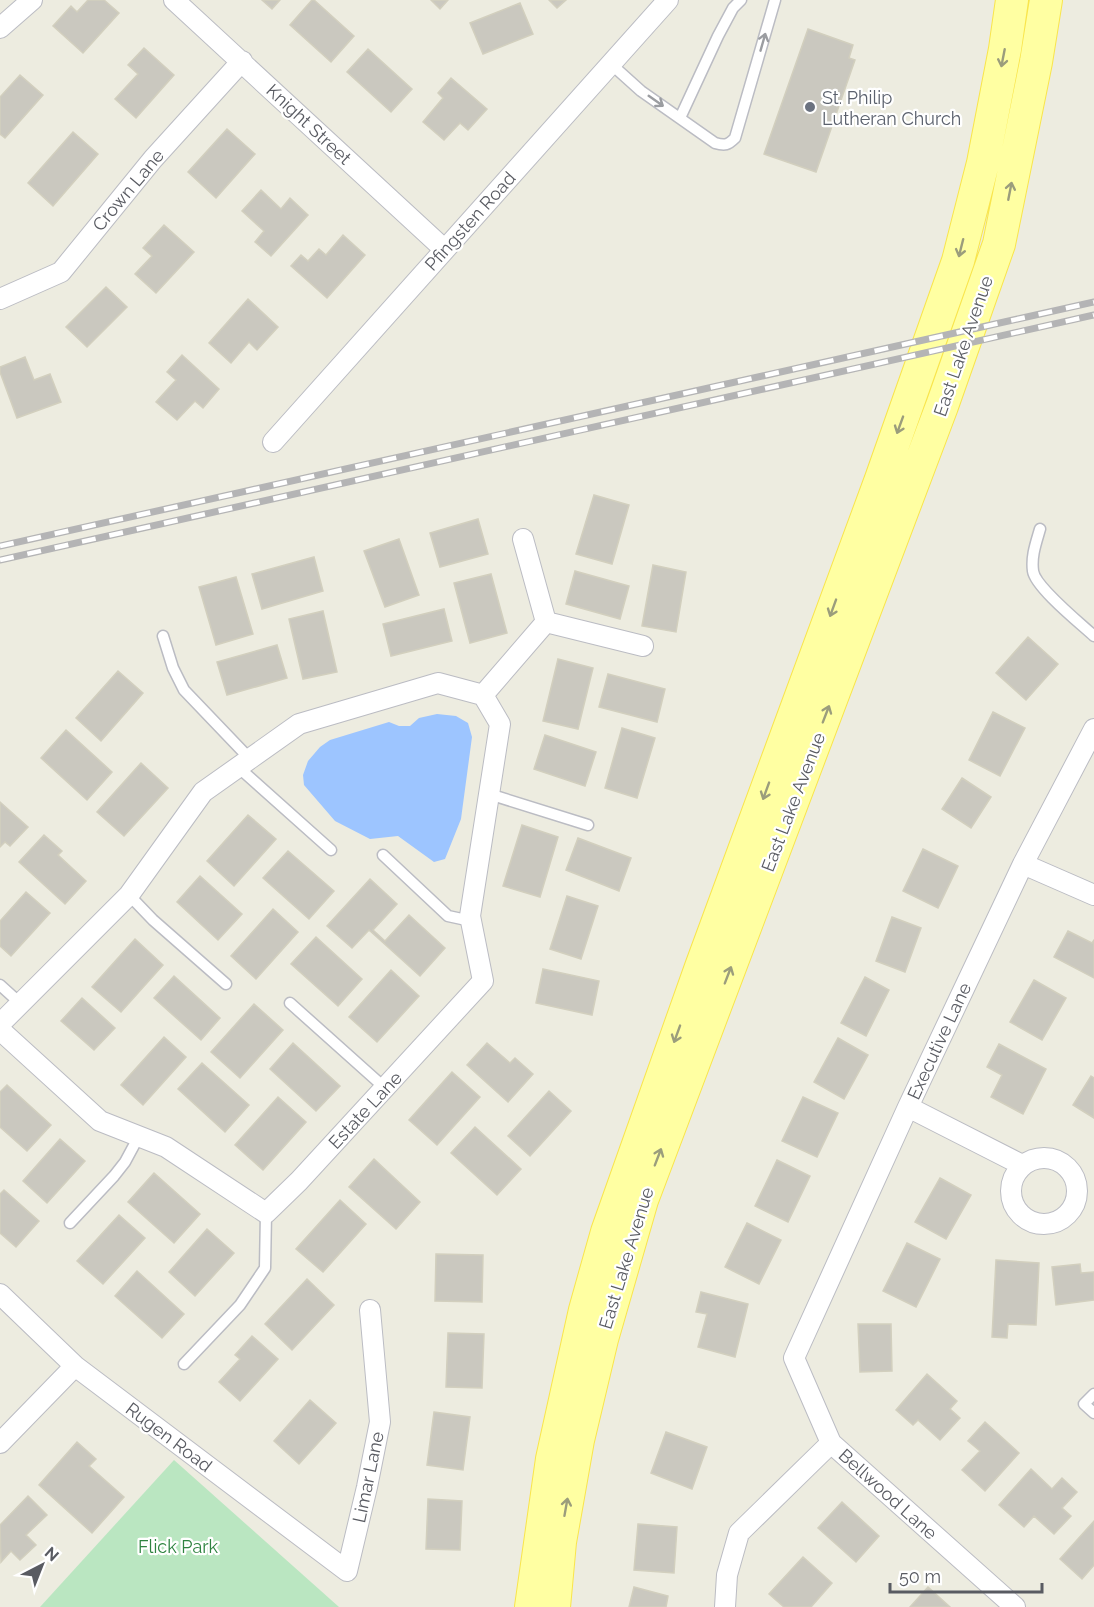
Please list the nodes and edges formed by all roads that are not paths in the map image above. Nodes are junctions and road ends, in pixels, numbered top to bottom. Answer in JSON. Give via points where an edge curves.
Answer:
{"nodes":[{"id":1,"x":32,"y":0,"type":"edge"},
{"id":2,"x":174,"y":0,"type":"edge"},
{"id":3,"x":668,"y":0,"type":"edge"},
{"id":4,"x":741,"y":0,"type":"edge"},
{"id":5,"x":775,"y":0,"type":"edge"},
{"id":6,"x":1012,"y":0,"type":"edge"},
{"id":7,"x":1046,"y":0,"type":"edge"},
{"id":8,"x":0,"y":28,"type":"edge"},
{"id":9,"x":242,"y":61,"type":"junction"},
{"id":10,"x":610,"y":64,"type":"junction"},
{"id":11,"x":680,"y":118,"type":"junction"},
{"id":12,"x":444,"y":249,"type":"junction"},
{"id":13,"x":0,"y":299,"type":"edge"},
{"id":14,"x":273,"y":442,"type":"dead end"},
{"id":15,"x":1040,"y":529,"type":"dead end"},
{"id":16,"x":523,"y":539,"type":"dead end"},
{"id":17,"x":546,"y":622,"type":"junction"},
{"id":18,"x":163,"y":636,"type":"dead end"},
{"id":19,"x":1094,"y":636,"type":"edge"},
{"id":20,"x":643,"y":646,"type":"dead end"},
{"id":21,"x":483,"y":695,"type":"junction"},
{"id":22,"x":1094,"y":729,"type":"edge"},
{"id":23,"x":244,"y":763,"type":"junction"},
{"id":24,"x":489,"y":794,"type":"junction"},
{"id":25,"x":588,"y":825,"type":"dead end"},
{"id":26,"x":331,"y":850,"type":"dead end"},
{"id":27,"x":383,"y":855,"type":"dead end"},
{"id":28,"x":1023,"y":864,"type":"junction"},
{"id":29,"x":129,"y":895,"type":"junction"},
{"id":30,"x":1094,"y":895,"type":"edge"},
{"id":31,"x":471,"y":921,"type":"junction"},
{"id":32,"x":226,"y":984,"type":"dead end"},
{"id":33,"x":0,"y":985,"type":"edge"},
{"id":34,"x":290,"y":1003,"type":"dead end"},
{"id":35,"x":21,"y":1004,"type":"junction"},
{"id":36,"x":0,"y":1024,"type":"edge"},
{"id":37,"x":0,"y":1030,"type":"edge"},
{"id":38,"x":385,"y":1088,"type":"junction"},
{"id":39,"x":908,"y":1107,"type":"junction"},
{"id":40,"x":139,"y":1136,"type":"junction"},
{"id":41,"x":1022,"y":1164,"type":"dead end"},
{"id":42,"x":266,"y":1213,"type":"junction"},
{"id":43,"x":70,"y":1223,"type":"dead end"},
{"id":44,"x":0,"y":1294,"type":"edge"},
{"id":45,"x":370,"y":1310,"type":"dead end"},
{"id":46,"x":794,"y":1358,"type":"joint"},
{"id":47,"x":184,"y":1364,"type":"dead end"},
{"id":48,"x":75,"y":1366,"type":"junction"},
{"id":49,"x":1094,"y":1394,"type":"edge"},
{"id":50,"x":1094,"y":1413,"type":"edge"},
{"id":51,"x":0,"y":1443,"type":"edge"},
{"id":52,"x":831,"y":1443,"type":"junction"},
{"id":53,"x":346,"y":1571,"type":"joint"},
{"id":54,"x":531,"y":1607,"type":"edge"},
{"id":55,"x":554,"y":1607,"type":"edge"},
{"id":56,"x":725,"y":1607,"type":"edge"},
{"id":57,"x":1015,"y":1607,"type":"edge"}],
"edges":[{"from":1,"to":8,"type":"street"},
{"from":2,"to":9,"type":"street","name":"Knight Street"},
{"from":3,"to":10,"type":"street","name":"Pfingsten Road"},
{"from":4,"to":11,"type":"lane","via":[[718,36]]},
{"from":11,"to":5,"type":"lane","one_way":true,"via":[[715,143],[724,146],[735,138]]},
{"from":6,"to":54,"type":"main road","name":"East Lake Avenue","one_way":true,"via":[[983,163],[958,261],[607,1232],[585,1310],[552,1459]]},
{"from":55,"to":7,"type":"main road","name":"East Lake Avenue","one_way":true,"via":[[560,1542],[578,1440],[642,1200],[938,417],[999,244]]},
{"from":9,"to":12,"type":"street","name":"Knight Street"},
{"from":9,"to":13,"type":"street","name":"Crown Lane","via":[[153,159],[61,272]]},
{"from":10,"to":11,"type":"lane","one_way":true},
{"from":10,"to":12,"type":"street","name":"Pfingsten Road"},
{"from":12,"to":14,"type":"street","name":"Pfingsten Road"},
{"from":15,"to":19,"type":"lane","via":[[1032,556],[1033,574],[1051,597]]},
{"from":16,"to":17,"type":"street"},
{"from":17,"to":20,"type":"street"},
{"from":17,"to":21,"type":"street"},
{"from":18,"to":23,"type":"lane","via":[[184,690]]},
{"from":21,"to":23,"type":"street","via":[[438,683],[299,724]]},
{"from":21,"to":24,"type":"street","name":"Estate Lane","via":[[500,724]]},
{"from":22,"to":28,"type":"street","name":"Executive Lane"},
{"from":23,"to":26,"type":"lane"},
{"from":23,"to":29,"type":"street","via":[[203,792]]},
{"from":24,"to":25,"type":"lane"},
{"from":24,"to":31,"type":"street","name":"Estate Lane"},
{"from":27,"to":31,"type":"lane","via":[[448,916]]},
{"from":28,"to":30,"type":"street"},
{"from":28,"to":39,"type":"street","name":"Executive Lane"},
{"from":29,"to":32,"type":"lane"},
{"from":29,"to":35,"type":"street"},
{"from":31,"to":38,"type":"street","name":"Estate Lane","via":[[483,981]]},
{"from":33,"to":35,"type":"lane"},
{"from":34,"to":38,"type":"lane"},
{"from":35,"to":36,"type":"street"},
{"from":37,"to":40,"type":"street","via":[[100,1121]]},
{"from":38,"to":42,"type":"street","name":"Estate Lane"},
{"from":39,"to":41,"type":"street"},
{"from":39,"to":46,"type":"street","name":"Executive Lane"},
{"from":40,"to":42,"type":"street","via":[[166,1147]]},
{"from":40,"to":43,"type":"lane","via":[[114,1176]]},
{"from":42,"to":47,"type":"lane","via":[[265,1268],[240,1305]]},
{"from":44,"to":48,"type":"street","name":"Rugen Road"},
{"from":45,"to":53,"type":"street","name":"Limar Lane","via":[[380,1422]]},
{"from":46,"to":52,"type":"street","name":"Bellwood Lane"},
{"from":48,"to":51,"type":"street"},
{"from":48,"to":53,"type":"street","name":"Rugen Road"},
{"from":49,"to":50,"type":"lane","via":[[1084,1404]]},
{"from":52,"to":56,"type":"street","via":[[739,1533],[726,1575]]},
{"from":52,"to":57,"type":"street","name":"Bellwood Lane"}]}
